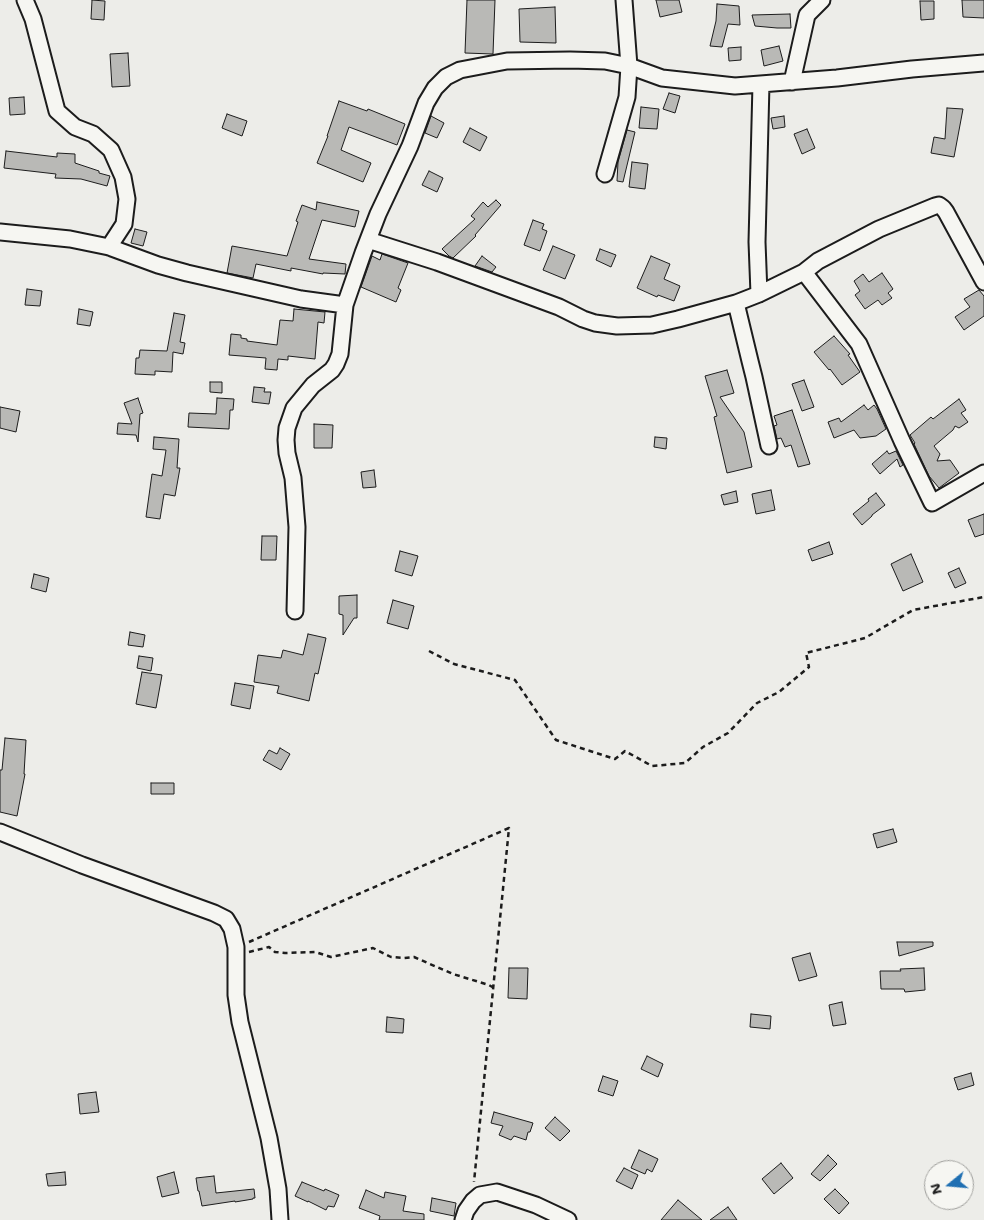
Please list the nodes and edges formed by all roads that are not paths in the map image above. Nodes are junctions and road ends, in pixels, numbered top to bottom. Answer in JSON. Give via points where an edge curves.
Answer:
{"nodes":[{"id":1,"x":25,"y":0,"type":"edge"},
{"id":2,"x":624,"y":0,"type":"edge"},
{"id":3,"x":822,"y":0,"type":"edge"},
{"id":4,"x":984,"y":63,"type":"edge"},
{"id":5,"x":629,"y":66,"type":"junction"},
{"id":6,"x":792,"y":82,"type":"junction"},
{"id":7,"x":761,"y":84,"type":"junction"},
{"id":8,"x":605,"y":174,"type":"dead end"},
{"id":9,"x":0,"y":232,"type":"edge"},
{"id":10,"x":368,"y":240,"type":"junction"},
{"id":11,"x":109,"y":247,"type":"junction"},
{"id":12,"x":804,"y":272,"type":"junction"},
{"id":13,"x":984,"y":282,"type":"edge"},
{"id":14,"x":759,"y":294,"type":"junction"},
{"id":15,"x":736,"y":303,"type":"junction"},
{"id":16,"x":345,"y":305,"type":"junction"},
{"id":17,"x":769,"y":446,"type":"dead end"},
{"id":18,"x":984,"y":473,"type":"edge"},
{"id":19,"x":296,"y":611,"type":"dead end"},
{"id":20,"x":0,"y":832,"type":"edge"},
{"id":21,"x":280,"y":1220,"type":"edge"},
{"id":22,"x":463,"y":1220,"type":"edge"},
{"id":23,"x":568,"y":1220,"type":"edge"}],
"edges":[{"from":1,"to":11,"type":"street","via":[[57,111],[111,150],[123,177],[127,199],[124,224]]},
{"from":2,"to":5,"type":"street"},
{"from":3,"to":6,"type":"street","via":[[807,15]]},
{"from":4,"to":6,"type":"street"},
{"from":5,"to":7,"type":"street","via":[[662,78],[736,86]]},
{"from":5,"to":8,"type":"street","via":[[628,97]]},
{"from":5,"to":10,"type":"street","via":[[604,60],[507,61],[460,70],[446,77],[426,103]]},
{"from":6,"to":7,"type":"street"},
{"from":7,"to":14,"type":"street"},
{"from":9,"to":11,"type":"street","via":[[70,239]]},
{"from":10,"to":15,"type":"street","via":[[437,262],[595,323],[652,325]]},
{"from":10,"to":16,"type":"street"},
{"from":11,"to":16,"type":"street","via":[[187,273],[301,299]]},
{"from":12,"to":13,"type":"street","via":[[818,261],[879,229],[939,205],[946,212]]},
{"from":12,"to":14,"type":"street"},
{"from":12,"to":18,"type":"street","via":[[859,344],[932,504]]},
{"from":14,"to":15,"type":"street"},
{"from":15,"to":17,"type":"street"},
{"from":16,"to":19,"type":"street","via":[[336,364],[294,408],[287,428],[287,453],[298,527]]},
{"from":20,"to":21,"type":"street","via":[[226,919],[236,947],[236,995],[240,1022],[269,1138]]},
{"from":22,"to":23,"type":"street","via":[[472,1201],[480,1194],[497,1192]]}]}
